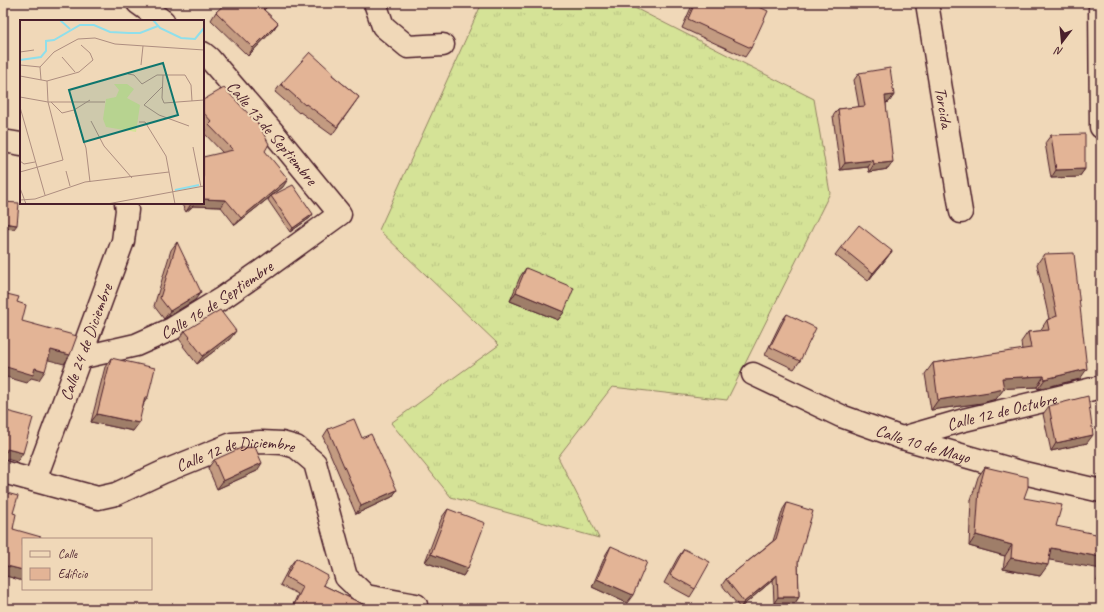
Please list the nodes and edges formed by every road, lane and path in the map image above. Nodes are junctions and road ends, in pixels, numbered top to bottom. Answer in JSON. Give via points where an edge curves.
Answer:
{"nodes":[{"id":1,"x":138,"y":3,"type":"edge"},
{"id":2,"x":374,"y":3,"type":"edge"},
{"id":3,"x":927,"y":3,"type":"edge"},
{"id":4,"x":1100,"y":3,"type":"edge"},
{"id":5,"x":162,"y":20,"type":"edge"},
{"id":6,"x":443,"y":45,"type":"dead end"},
{"id":7,"x":204,"y":54,"type":"edge"},
{"id":8,"x":1101,"y":127,"type":"edge"},
{"id":9,"x":3,"y":141,"type":"edge"},
{"id":10,"x":20,"y":144,"type":"edge"},
{"id":11,"x":126,"y":204,"type":"edge"},
{"id":12,"x":961,"y":212,"type":"dead end"},
{"id":13,"x":340,"y":214,"type":"joint"},
{"id":14,"x":79,"y":358,"type":"junction"},
{"id":15,"x":753,"y":374,"type":"dead end"},
{"id":16,"x":1101,"y":387,"type":"edge"},
{"id":17,"x":902,"y":438,"type":"junction"},
{"id":18,"x":3,"y":472,"type":"edge"},
{"id":19,"x":35,"y":480,"type":"junction"},
{"id":20,"x":1101,"y":491,"type":"edge"},
{"id":21,"x":416,"y":605,"type":"dead end"}],
"edges":[{"from":1,"to":5,"type":"street"},
{"from":2,"to":6,"type":"street","via":[[383,26],[408,47]]},
{"from":3,"to":12,"type":"street","name":"Torcida"},
{"from":4,"to":8,"type":"street"},
{"from":7,"to":13,"type":"street","name":"Calle 13 de Septiembre"},
{"from":9,"to":10,"type":"street"},
{"from":11,"to":14,"type":"street","name":"Calle 24 de Diciembre","via":[[128,210],[123,241]]},
{"from":13,"to":14,"type":"street","name":"Calle 16 de Septiembre","via":[[221,299],[172,329],[136,345]]},
{"from":14,"to":19,"type":"street","name":"Calle 24 de Diciembre"},
{"from":15,"to":17,"type":"street","name":"Calle 10 de Mayo","via":[[841,416]]},
{"from":16,"to":17,"type":"street","name":"Calle 12 de Octubre","via":[[964,420]]},
{"from":17,"to":20,"type":"street","name":"Calle 10 de Mayo","via":[[1024,473]]},
{"from":18,"to":19,"type":"street","name":"Calle 12 de Diciembre"},
{"from":19,"to":21,"type":"street","name":"Calle 12 de Diciembre","via":[[98,498],[116,494],[232,444],[261,442],[296,447],[315,463],[346,577],[366,596]]}]}
